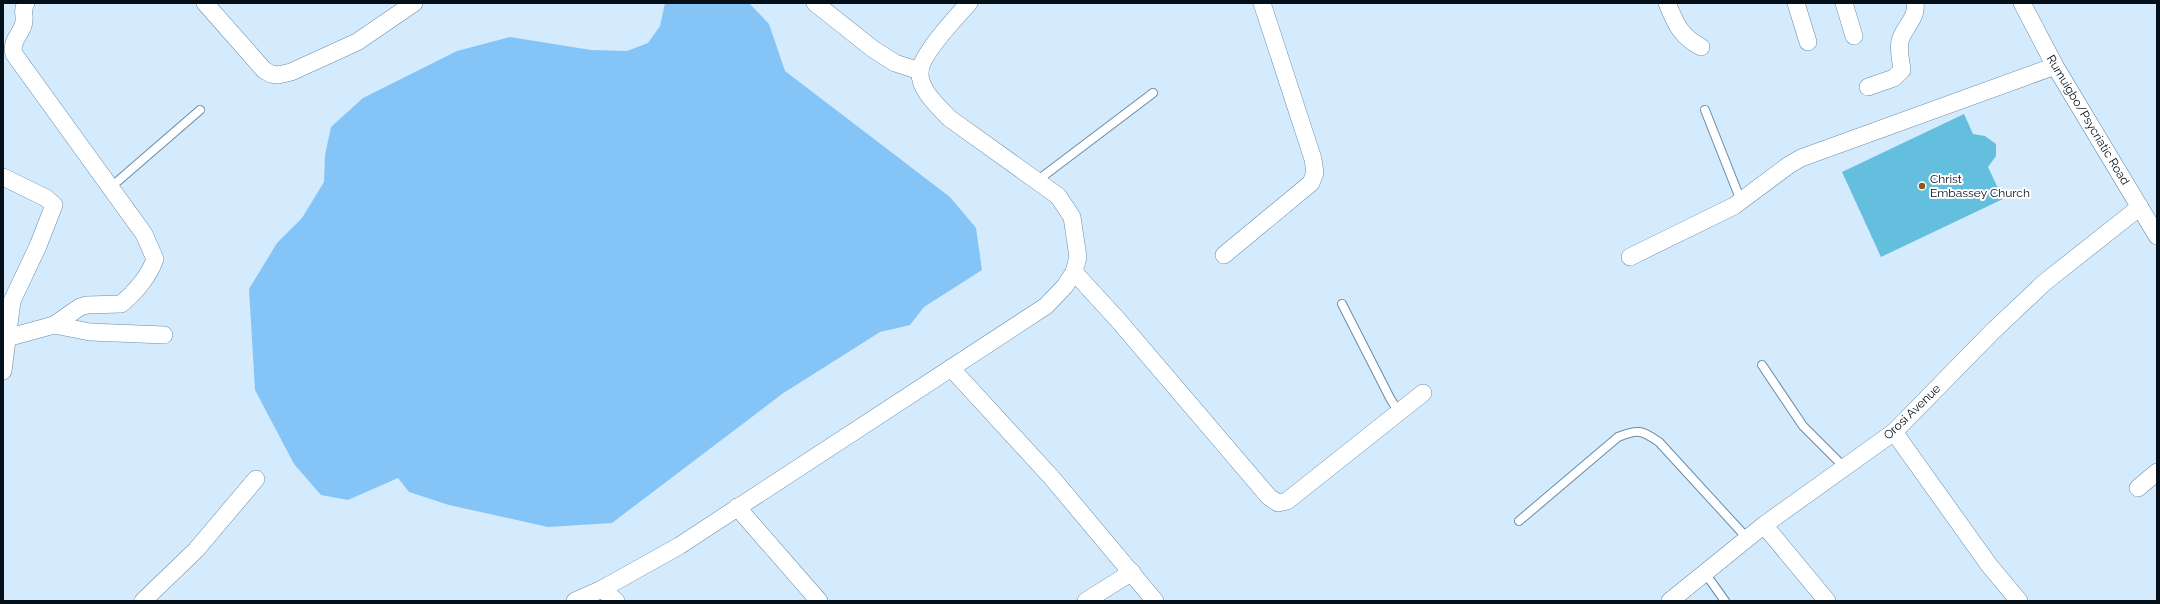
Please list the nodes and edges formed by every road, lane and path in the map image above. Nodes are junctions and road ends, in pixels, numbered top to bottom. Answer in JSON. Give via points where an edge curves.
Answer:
{"nodes":[{"id":1,"x":414,"y":3,"type":"edge"},
{"id":2,"x":815,"y":3,"type":"edge"},
{"id":3,"x":969,"y":3,"type":"edge"},
{"id":4,"x":1262,"y":3,"type":"edge"},
{"id":5,"x":1667,"y":3,"type":"edge"},
{"id":6,"x":1796,"y":3,"type":"edge"},
{"id":7,"x":1844,"y":3,"type":"edge"},
{"id":8,"x":1915,"y":3,"type":"edge"},
{"id":9,"x":2022,"y":3,"type":"edge"},
{"id":10,"x":209,"y":4,"type":"edge"},
{"id":11,"x":21,"y":6,"type":"edge"},
{"id":12,"x":1854,"y":36,"type":"dead end"},
{"id":13,"x":1808,"y":42,"type":"dead end"},
{"id":14,"x":1701,"y":47,"type":"dead end"},
{"id":15,"x":2055,"y":66,"type":"junction"},
{"id":16,"x":920,"y":71,"type":"junction"},
{"id":17,"x":1868,"y":87,"type":"dead end"},
{"id":18,"x":1153,"y":93,"type":"dead end"},
{"id":19,"x":200,"y":110,"type":"dead end"},
{"id":20,"x":1705,"y":110,"type":"dead end"},
{"id":21,"x":3,"y":177,"type":"edge"},
{"id":22,"x":1038,"y":180,"type":"junction"},
{"id":23,"x":112,"y":187,"type":"junction"},
{"id":24,"x":1741,"y":201,"type":"junction"},
{"id":25,"x":2140,"y":207,"type":"junction"},
{"id":26,"x":2155,"y":228,"type":"edge"},
{"id":27,"x":1224,"y":255,"type":"dead end"},
{"id":28,"x":1630,"y":257,"type":"dead end"},
{"id":29,"x":1074,"y":272,"type":"junction"},
{"id":30,"x":1342,"y":304,"type":"dead end"},
{"id":31,"x":54,"y":325,"type":"junction"},
{"id":32,"x":164,"y":335,"type":"dead end"},
{"id":33,"x":5,"y":339,"type":"edge"},
{"id":34,"x":1762,"y":365,"type":"dead end"},
{"id":35,"x":951,"y":368,"type":"junction"},
{"id":36,"x":3,"y":371,"type":"edge"},
{"id":37,"x":1423,"y":393,"type":"dead end"},
{"id":38,"x":1399,"y":412,"type":"junction"},
{"id":39,"x":1894,"y":432,"type":"junction"},
{"id":40,"x":1845,"y":468,"type":"junction"},
{"id":41,"x":2157,"y":472,"type":"edge"},
{"id":42,"x":256,"y":479,"type":"dead end"},
{"id":43,"x":2138,"y":488,"type":"dead end"},
{"id":44,"x":738,"y":507,"type":"junction"},
{"id":45,"x":1520,"y":521,"type":"dead end"},
{"id":46,"x":1764,"y":525,"type":"junction"},
{"id":47,"x":1747,"y":538,"type":"junction"},
{"id":48,"x":1132,"y":572,"type":"junction"},
{"id":49,"x":1705,"y":573,"type":"junction"},
{"id":50,"x":602,"y":589,"type":"junction"},
{"id":51,"x":143,"y":601,"type":"edge"},
{"id":52,"x":575,"y":601,"type":"edge"},
{"id":53,"x":616,"y":601,"type":"edge"},
{"id":54,"x":819,"y":601,"type":"edge"},
{"id":55,"x":1086,"y":601,"type":"edge"},
{"id":56,"x":1155,"y":601,"type":"edge"},
{"id":57,"x":1670,"y":601,"type":"edge"},
{"id":58,"x":1725,"y":601,"type":"edge"},
{"id":59,"x":1827,"y":601,"type":"edge"},
{"id":60,"x":2019,"y":601,"type":"edge"}],
"edges":[{"from":1,"to":10,"type":"street","via":[[357,42],[291,72],[278,75],[264,70]]},
{"from":2,"to":16,"type":"street","via":[[873,49],[895,63]]},
{"from":3,"to":16,"type":"street","via":[[932,47]]},
{"from":4,"to":27,"type":"street","via":[[1315,173],[1311,183]]},
{"from":5,"to":14,"type":"street","via":[[1682,34]]},
{"from":6,"to":13,"type":"street"},
{"from":7,"to":12,"type":"street"},
{"from":8,"to":17,"type":"street","via":[[1914,16],[1900,40],[1902,70],[1894,78]]},
{"from":9,"to":15,"type":"street","name":"Rumuigbo/Psycriatic Road"},
{"from":11,"to":23,"type":"street","via":[[24,20],[13,44],[14,54]]},
{"from":15,"to":24,"type":"street","via":[[1801,158]]},
{"from":15,"to":25,"type":"street","name":"Rumuigbo/Psycriatic Road"},
{"from":16,"to":22,"type":"street","via":[[925,89],[949,118]]},
{"from":18,"to":22,"type":"lane"},
{"from":19,"to":23,"type":"lane"},
{"from":20,"to":24,"type":"lane"},
{"from":21,"to":33,"type":"street","via":[[46,198],[54,205],[12,301]]},
{"from":22,"to":29,"type":"street","via":[[1058,196],[1072,217],[1078,257]]},
{"from":23,"to":31,"type":"street","via":[[144,234],[155,259],[152,267],[121,304],[80,307]]},
{"from":24,"to":28,"type":"street"},
{"from":25,"to":26,"type":"street","name":"Rumuigbo/Psycriatic Road"},
{"from":25,"to":39,"type":"street","name":"Orosi Avenue","via":[[2045,282]]},
{"from":29,"to":35,"type":"street","via":[[1046,306]]},
{"from":29,"to":38,"type":"street","via":[[1275,502],[1287,501]]},
{"from":30,"to":38,"type":"lane","via":[[1390,400]]},
{"from":31,"to":32,"type":"street","via":[[90,332]]},
{"from":31,"to":33,"type":"street"},
{"from":33,"to":36,"type":"street"},
{"from":34,"to":40,"type":"lane","via":[[1803,426]]},
{"from":35,"to":44,"type":"street"},
{"from":35,"to":48,"type":"street","via":[[1052,478]]},
{"from":37,"to":38,"type":"street"},
{"from":39,"to":40,"type":"street","name":"Orosi Avenue"},
{"from":39,"to":60,"type":"street","via":[[1989,566]]},
{"from":40,"to":46,"type":"street","name":"Orosi Avenue"},
{"from":41,"to":43,"type":"street"},
{"from":42,"to":51,"type":"street","via":[[196,550]]},
{"from":44,"to":50,"type":"street","via":[[679,546]]},
{"from":44,"to":54,"type":"street"},
{"from":45,"to":47,"type":"lane","via":[[1618,437],[1632,431],[1641,431],[1659,442]]},
{"from":46,"to":47,"type":"street","name":"Orosi Avenue"},
{"from":46,"to":59,"type":"street"},
{"from":47,"to":49,"type":"street","name":"Orosi Avenue"},
{"from":48,"to":55,"type":"street"},
{"from":48,"to":56,"type":"street"},
{"from":49,"to":57,"type":"street","name":"Orosi Avenue"},
{"from":49,"to":58,"type":"lane"},
{"from":50,"to":52,"type":"street"},
{"from":50,"to":53,"type":"street"}]}
